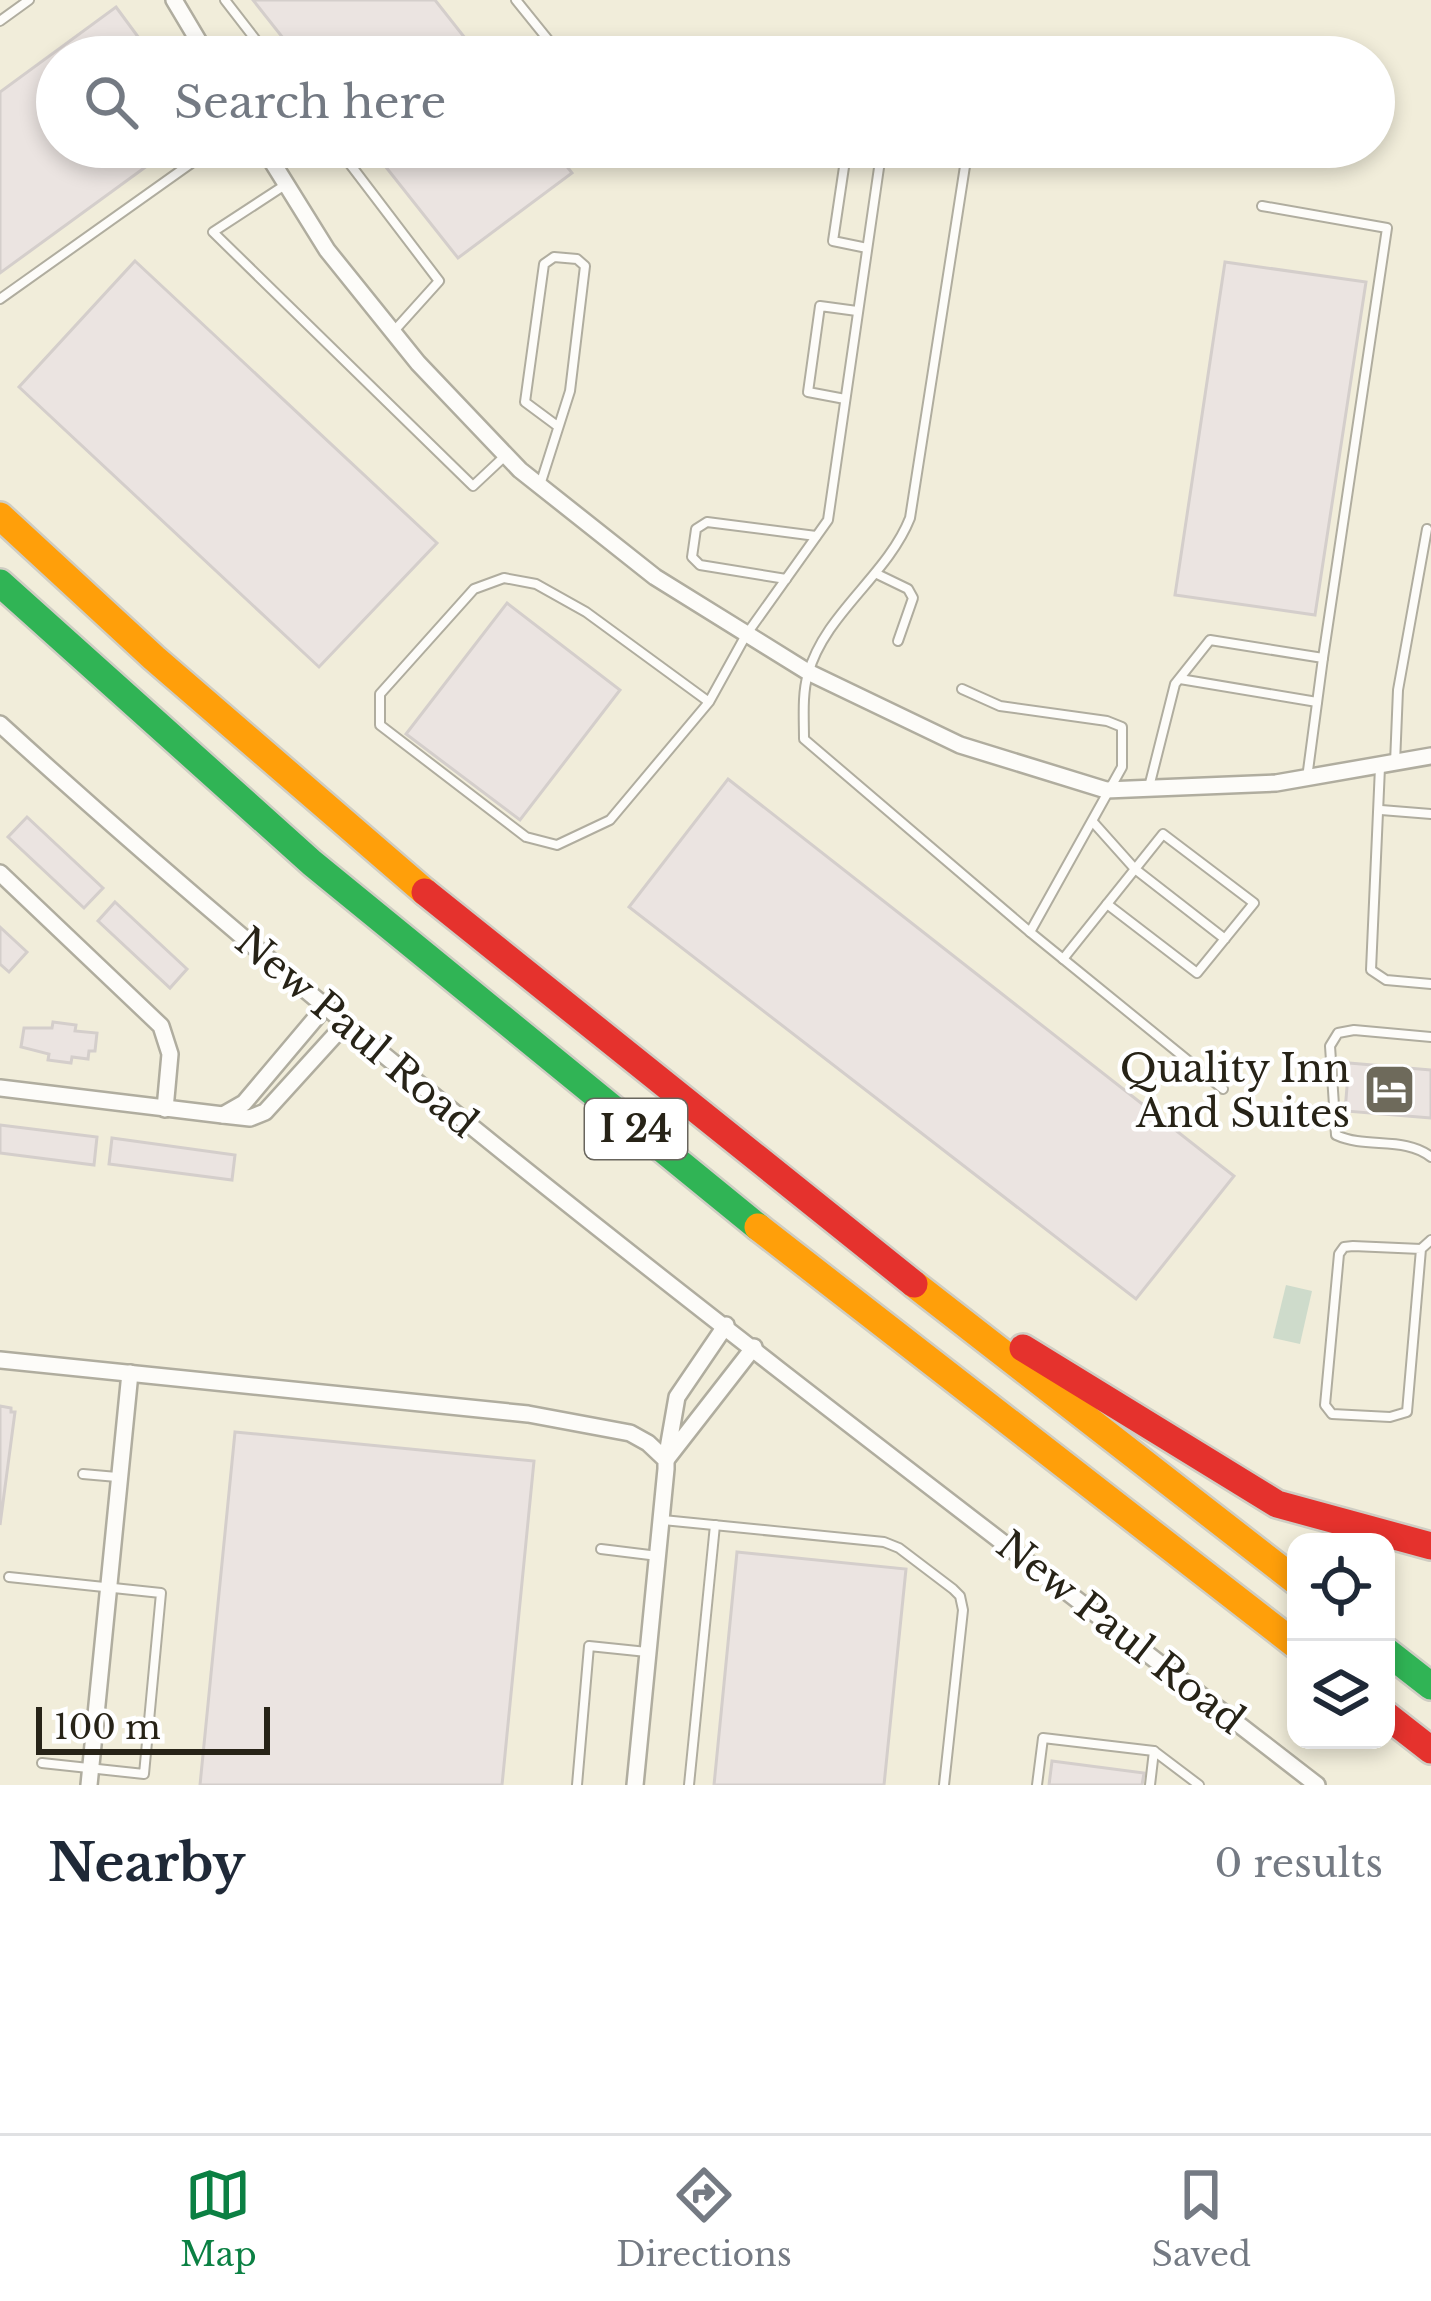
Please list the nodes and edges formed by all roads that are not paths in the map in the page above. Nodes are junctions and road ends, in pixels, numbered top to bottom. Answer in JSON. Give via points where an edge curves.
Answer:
{"nodes":[{"id":1,"x":29,"y":0,"type":"edge"},
{"id":2,"x":174,"y":0,"type":"edge"},
{"id":3,"x":225,"y":0,"type":"edge"},
{"id":4,"x":516,"y":0,"type":"edge"},
{"id":5,"x":0,"y":21,"type":"edge"},
{"id":6,"x":195,"y":36,"type":"edge"},
{"id":7,"x":253,"y":36,"type":"edge"},
{"id":8,"x":545,"y":36,"type":"edge"},
{"id":9,"x":184,"y":168,"type":"edge"},
{"id":10,"x":276,"y":168,"type":"edge"},
{"id":11,"x":353,"y":168,"type":"edge"},
{"id":12,"x":844,"y":168,"type":"edge"},
{"id":13,"x":879,"y":168,"type":"edge"},
{"id":14,"x":965,"y":168,"type":"edge"},
{"id":15,"x":286,"y":184,"type":"junction"},
{"id":16,"x":1262,"y":206,"type":"dead end"},
{"id":17,"x":867,"y":248,"type":"junction"},
{"id":18,"x":0,"y":299,"type":"edge"},
{"id":19,"x":857,"y":311,"type":"junction"},
{"id":20,"x":393,"y":332,"type":"junction"},
{"id":21,"x":845,"y":399,"type":"junction"},
{"id":22,"x":556,"y":424,"type":"junction"},
{"id":23,"x":506,"y":455,"type":"junction"},
{"id":24,"x":540,"y":486,"type":"junction"},
{"id":25,"x":0,"y":516,"type":"edge"},
{"id":26,"x":1427,"y":529,"type":"dead end"},
{"id":27,"x":816,"y":536,"type":"junction"},
{"id":28,"x":877,"y":574,"type":"junction"},
{"id":29,"x":786,"y":579,"type":"junction"},
{"id":30,"x":0,"y":583,"type":"edge"},
{"id":31,"x":746,"y":635,"type":"junction"},
{"id":32,"x":898,"y":641,"type":"dead end"},
{"id":33,"x":1323,"y":658,"type":"junction"},
{"id":34,"x":808,"y":672,"type":"junction"},
{"id":35,"x":1178,"y":679,"type":"junction"},
{"id":36,"x":962,"y":689,"type":"dead end"},
{"id":37,"x":709,"y":702,"type":"junction"},
{"id":38,"x":1318,"y":702,"type":"junction"},
{"id":39,"x":0,"y":724,"type":"edge"},
{"id":40,"x":1431,"y":756,"type":"edge"},
{"id":41,"x":1388,"y":766,"type":"junction"},
{"id":42,"x":1307,"y":778,"type":"junction"},
{"id":43,"x":1148,"y":788,"type":"junction"},
{"id":44,"x":1106,"y":790,"type":"junction"},
{"id":45,"x":1381,"y":810,"type":"junction"},
{"id":46,"x":1431,"y":814,"type":"edge"},
{"id":47,"x":1093,"y":822,"type":"junction"},
{"id":48,"x":1135,"y":869,"type":"junction"},
{"id":49,"x":0,"y":873,"type":"edge"},
{"id":50,"x":1107,"y":904,"type":"junction"},
{"id":51,"x":1030,"y":932,"type":"junction"},
{"id":52,"x":1225,"y":939,"type":"junction"},
{"id":53,"x":1063,"y":959,"type":"junction"},
{"id":54,"x":1431,"y":984,"type":"edge"},
{"id":55,"x":325,"y":1007,"type":"junction"},
{"id":56,"x":345,"y":1024,"type":"junction"},
{"id":57,"x":1431,"y":1037,"type":"edge"},
{"id":58,"x":282,"y":1059,"type":"junction"},
{"id":59,"x":300,"y":1075,"type":"junction"},
{"id":60,"x":0,"y":1088,"type":"edge"},
{"id":61,"x":1222,"y":1089,"type":"dead end"},
{"id":62,"x":165,"y":1109,"type":"junction"},
{"id":63,"x":224,"y":1115,"type":"junction"},
{"id":64,"x":1431,"y":1157,"type":"edge"},
{"id":65,"x":1431,"y":1240,"type":"edge"},
{"id":66,"x":1421,"y":1249,"type":"junction"},
{"id":67,"x":886,"y":1262,"type":"junction"},
{"id":68,"x":726,"y":1325,"type":"junction"},
{"id":69,"x":754,"y":1347,"type":"junction"},
{"id":70,"x":0,"y":1360,"type":"edge"},
{"id":71,"x":130,"y":1373,"type":"junction"},
{"id":72,"x":667,"y":1460,"type":"junction"},
{"id":73,"x":83,"y":1474,"type":"dead end"},
{"id":74,"x":120,"y":1478,"type":"junction"},
{"id":75,"x":662,"y":1520,"type":"junction"},
{"id":76,"x":715,"y":1525,"type":"junction"},
{"id":77,"x":1431,"y":1546,"type":"edge"},
{"id":78,"x":601,"y":1549,"type":"dead end"},
{"id":79,"x":658,"y":1556,"type":"junction"},
{"id":80,"x":1287,"y":1574,"type":"edge"},
{"id":81,"x":9,"y":1577,"type":"dead end"},
{"id":82,"x":109,"y":1587,"type":"junction"},
{"id":83,"x":1291,"y":1641,"type":"edge"},
{"id":84,"x":648,"y":1652,"type":"junction"},
{"id":85,"x":1395,"y":1658,"type":"edge"},
{"id":86,"x":1431,"y":1686,"type":"edge"},
{"id":87,"x":1395,"y":1721,"type":"edge"},
{"id":88,"x":1431,"y":1750,"type":"edge"},
{"id":89,"x":1154,"y":1751,"type":"junction"},
{"id":90,"x":42,"y":1763,"type":"dead end"},
{"id":91,"x":90,"y":1777,"type":"edge"},
{"id":92,"x":577,"y":1785,"type":"edge"},
{"id":93,"x":635,"y":1785,"type":"edge"},
{"id":94,"x":689,"y":1785,"type":"edge"},
{"id":95,"x":944,"y":1785,"type":"edge"},
{"id":96,"x":1037,"y":1785,"type":"edge"},
{"id":97,"x":1150,"y":1785,"type":"edge"},
{"id":98,"x":1198,"y":1785,"type":"edge"},
{"id":99,"x":1317,"y":1785,"type":"edge"}],
"edges":[{"from":1,"to":5,"type":"lane"},
{"from":2,"to":6,"type":"street"},
{"from":3,"to":7,"type":"lane"},
{"from":4,"to":8,"type":"lane"},
{"from":9,"to":18,"type":"lane"},
{"from":10,"to":15,"type":"street"},
{"from":11,"to":20,"type":"lane","via":[[439,281]]},
{"from":12,"to":17,"type":"lane","via":[[832,241]]},
{"from":13,"to":17,"type":"lane"},
{"from":14,"to":28,"type":"lane","via":[[910,518]]},
{"from":15,"to":20,"type":"street"},
{"from":15,"to":23,"type":"lane","via":[[213,232],[473,486]]},
{"from":16,"to":33,"type":"lane","via":[[1388,228]]},
{"from":17,"to":19,"type":"lane"},
{"from":19,"to":21,"type":"lane"},
{"from":19,"to":21,"type":"lane","via":[[820,306],[808,392]]},
{"from":20,"to":23,"type":"street"},
{"from":21,"to":27,"type":"lane","via":[[828,520]]},
{"from":22,"to":22,"type":"lane","via":[[570,391],[585,266],[554,256],[544,264],[525,402]]},
{"from":22,"to":24,"type":"lane"},
{"from":23,"to":24,"type":"street"},
{"from":24,"to":31,"type":"street","via":[[655,578]]},
{"from":25,"to":67,"type":"highway","number":"I 24","via":[[360,841]]},
{"from":26,"to":41,"type":"lane"},
{"from":27,"to":29,"type":"lane"},
{"from":27,"to":29,"type":"lane","via":[[706,522],[696,529],[692,557],[700,565]]},
{"from":28,"to":32,"type":"lane","via":[[913,598]]},
{"from":28,"to":34,"type":"lane"},
{"from":29,"to":31,"type":"lane"},
{"from":30,"to":83,"type":"highway","number":"I 24","via":[[431,966]]},
{"from":31,"to":34,"type":"street"},
{"from":31,"to":37,"type":"lane"},
{"from":33,"to":35,"type":"lane","via":[[1210,640]]},
{"from":33,"to":38,"type":"lane"},
{"from":34,"to":44,"type":"street","via":[[960,745]]},
{"from":34,"to":51,"type":"lane","via":[[804,739]]},
{"from":35,"to":38,"type":"lane"},
{"from":35,"to":43,"type":"lane"},
{"from":36,"to":44,"type":"lane","via":[[1000,706],[1122,728],[1122,767]]},
{"from":37,"to":37,"type":"lane","via":[[610,820],[557,845],[526,837],[380,724],[380,694],[475,590],[504,578],[536,584],[586,612]]},
{"from":38,"to":42,"type":"lane"},
{"from":39,"to":55,"type":"street","name":"New Paul Road"},
{"from":40,"to":41,"type":"street"},
{"from":41,"to":42,"type":"street"},
{"from":41,"to":45,"type":"lane"},
{"from":42,"to":43,"type":"street"},
{"from":43,"to":44,"type":"street"},
{"from":44,"to":47,"type":"lane"},
{"from":45,"to":46,"type":"lane"},
{"from":45,"to":54,"type":"lane","via":[[1371,970],[1386,980]]},
{"from":47,"to":48,"type":"lane"},
{"from":47,"to":51,"type":"lane"},
{"from":48,"to":50,"type":"lane"},
{"from":48,"to":52,"type":"lane"},
{"from":48,"to":52,"type":"lane","via":[[1163,834],[1254,903]]},
{"from":49,"to":62,"type":"street","via":[[164,1031]]},
{"from":50,"to":52,"type":"lane","via":[[1197,973]]},
{"from":50,"to":53,"type":"lane"},
{"from":51,"to":53,"type":"lane"},
{"from":53,"to":61,"type":"lane"},
{"from":55,"to":56,"type":"street","name":"New Paul Road"},
{"from":55,"to":58,"type":"street"},
{"from":56,"to":59,"type":"street"},
{"from":56,"to":68,"type":"street","name":"New Paul Road"},
{"from":57,"to":64,"type":"lane","via":[[1354,1030],[1338,1033],[1330,1046],[1336,1136],[1419,1148]]},
{"from":58,"to":59,"type":"street"},
{"from":58,"to":63,"type":"street"},
{"from":59,"to":63,"type":"street","via":[[265,1112]]},
{"from":60,"to":62,"type":"street"},
{"from":62,"to":63,"type":"street"},
{"from":65,"to":66,"type":"lane"},
{"from":66,"to":66,"type":"lane","via":[[1407,1412],[1332,1414],[1325,1406],[1339,1254],[1353,1246]]},
{"from":67,"to":77,"type":"highway","via":[[1277,1504]]},
{"from":67,"to":80,"type":"highway","number":"I 24"},
{"from":68,"to":69,"type":"street","name":"New Paul Road"},
{"from":68,"to":72,"type":"street","via":[[677,1397]]},
{"from":69,"to":72,"type":"street"},
{"from":69,"to":99,"type":"street","name":"New Paul Road"},
{"from":70,"to":71,"type":"street"},
{"from":71,"to":72,"type":"street","via":[[551,1418],[630,1433]]},
{"from":71,"to":74,"type":"street"},
{"from":72,"to":75,"type":"street"},
{"from":73,"to":74,"type":"lane"},
{"from":74,"to":82,"type":"street"},
{"from":75,"to":76,"type":"lane"},
{"from":75,"to":79,"type":"street"},
{"from":76,"to":94,"type":"lane"},
{"from":76,"to":95,"type":"lane","via":[[892,1544],[960,1596]]},
{"from":78,"to":79,"type":"lane"},
{"from":79,"to":84,"type":"street"},
{"from":81,"to":82,"type":"lane"},
{"from":82,"to":91,"type":"street"},
{"from":82,"to":91,"type":"lane","via":[[161,1593],[144,1774]]},
{"from":84,"to":92,"type":"lane","via":[[589,1646]]},
{"from":84,"to":93,"type":"street"},
{"from":85,"to":86,"type":"highway"},
{"from":87,"to":88,"type":"highway"},
{"from":89,"to":96,"type":"lane","via":[[1043,1738]]},
{"from":89,"to":97,"type":"lane"},
{"from":89,"to":98,"type":"lane"},
{"from":90,"to":91,"type":"lane"}]}
